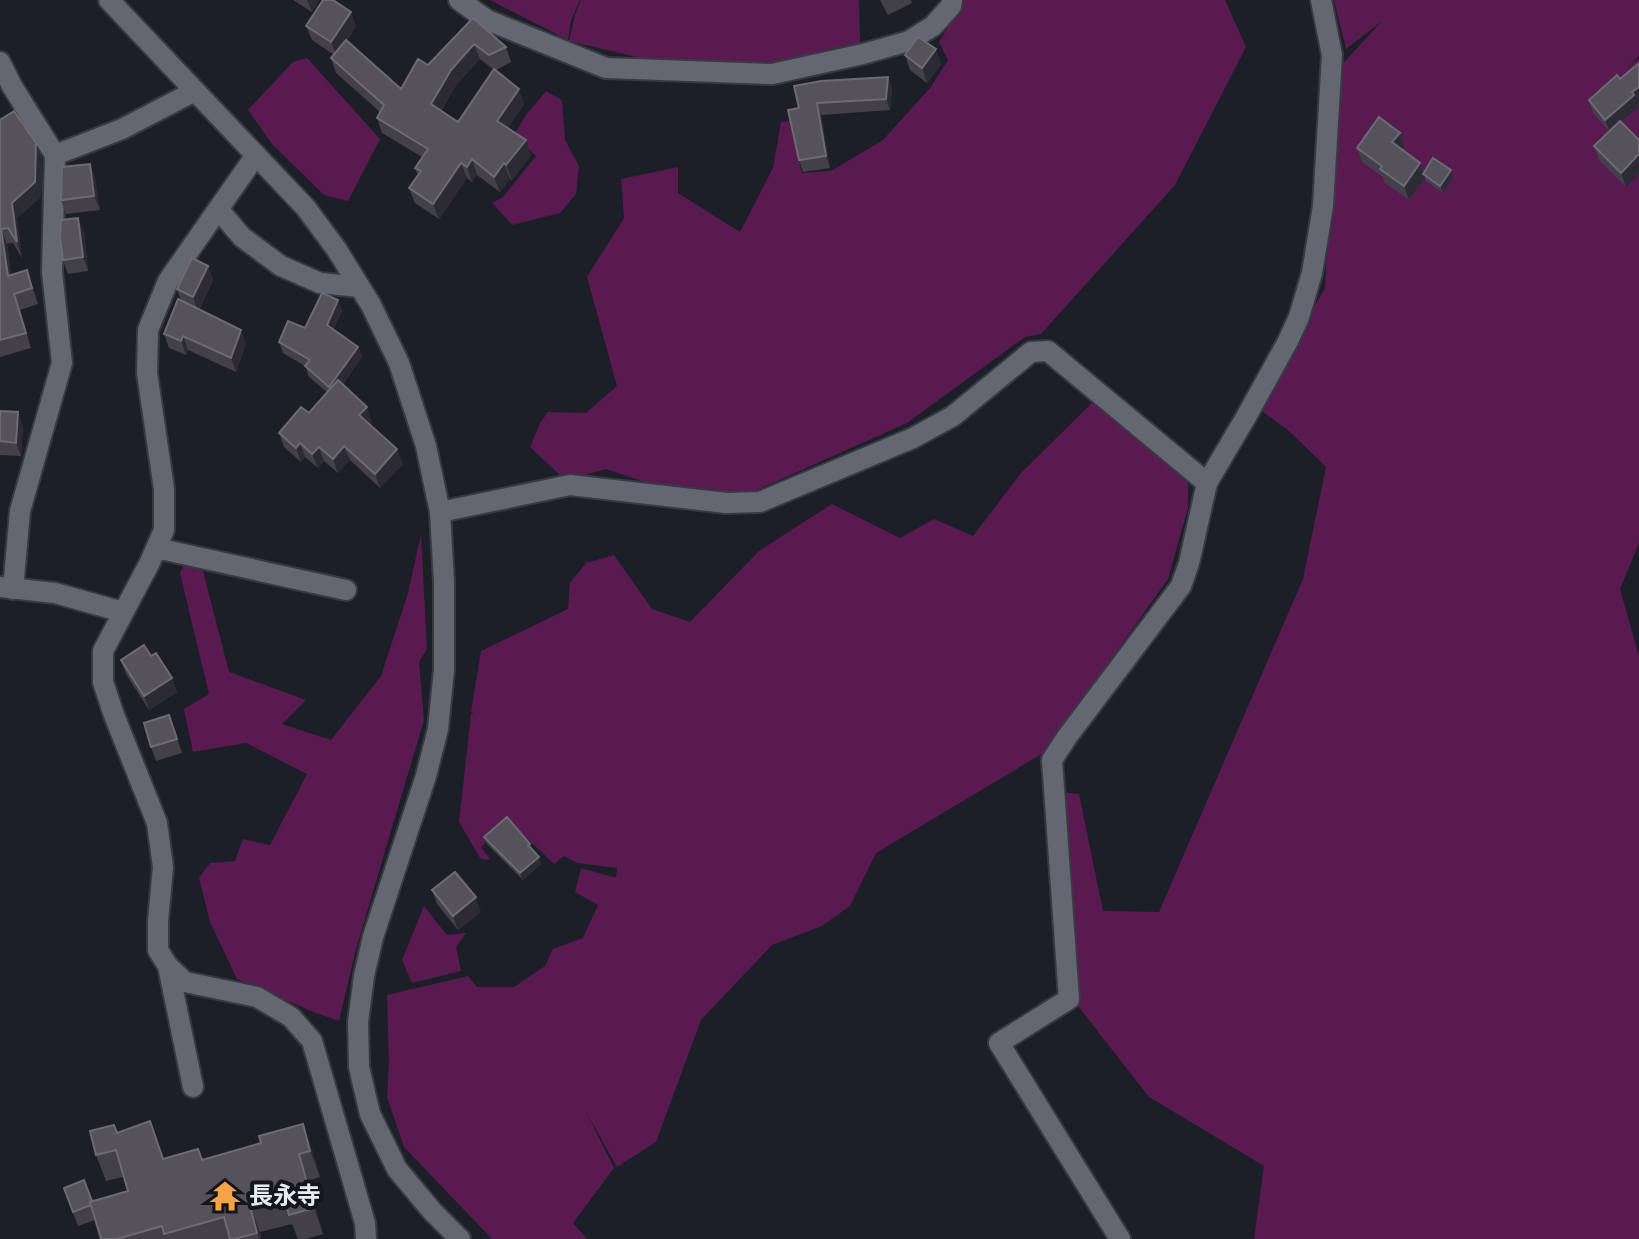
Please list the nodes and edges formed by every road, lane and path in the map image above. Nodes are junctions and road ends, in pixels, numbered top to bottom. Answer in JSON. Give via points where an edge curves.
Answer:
{"nodes":[{"id":1,"x":109,"y":0,"type":"edge"},
{"id":2,"x":459,"y":0,"type":"edge"},
{"id":3,"x":952,"y":0,"type":"edge"},
{"id":4,"x":1321,"y":0,"type":"edge"},
{"id":5,"x":0,"y":62,"type":"edge"},
{"id":6,"x":195,"y":91,"type":"junction"},
{"id":7,"x":55,"y":155,"type":"junction"},
{"id":8,"x":256,"y":155,"type":"junction"},
{"id":9,"x":218,"y":209,"type":"junction"},
{"id":10,"x":360,"y":287,"type":"junction"},
{"id":11,"x":1207,"y":483,"type":"junction"},
{"id":12,"x":440,"y":512,"type":"junction"},
{"id":13,"x":156,"y":548,"type":"junction"},
{"id":14,"x":6,"y":588,"type":"edge"},
{"id":15,"x":346,"y":590,"type":"dead end"},
{"id":16,"x":123,"y":612,"type":"junction"},
{"id":17,"x":168,"y":966,"type":"junction"},
{"id":18,"x":193,"y":1087,"type":"dead end"},
{"id":19,"x":366,"y":1239,"type":"edge"},
{"id":20,"x":460,"y":1239,"type":"edge"},
{"id":21,"x":1120,"y":1239,"type":"edge"}],
"edges":[{"from":1,"to":6,"type":"street"},
{"from":2,"to":3,"type":"street","via":[[487,20],[606,68],[772,74],[909,41],[933,26]]},
{"from":4,"to":11,"type":"street","via":[[1332,55],[1323,206],[1312,273],[1288,341]]},
{"from":5,"to":7,"type":"street"},
{"from":6,"to":7,"type":"street","via":[[122,129]]},
{"from":6,"to":8,"type":"street"},
{"from":7,"to":14,"type":"street","via":[[52,272],[62,363],[20,511]]},
{"from":8,"to":9,"type":"street"},
{"from":8,"to":10,"type":"street","via":[[306,208]]},
{"from":9,"to":10,"type":"street","via":[[242,237],[281,266],[320,283]]},
{"from":9,"to":13,"type":"street","via":[[168,281],[148,330],[147,373],[164,489],[164,530]]},
{"from":10,"to":12,"type":"street","via":[[399,363],[426,446]]},
{"from":11,"to":12,"type":"street","via":[[1048,351],[1031,352],[953,416],[913,438],[760,502],[726,503],[570,485]]},
{"from":11,"to":21,"type":"street","via":[[1181,586],[1052,760],[1069,999],[999,1043]]},
{"from":12,"to":20,"type":"street","via":[[445,644],[438,729],[373,937],[358,1022],[358,1054],[370,1114],[397,1169]]},
{"from":13,"to":15,"type":"street"},
{"from":13,"to":16,"type":"street"},
{"from":14,"to":16,"type":"street","via":[[55,593]]},
{"from":16,"to":17,"type":"street","via":[[103,651],[103,682],[157,823],[163,867],[158,950]]},
{"from":17,"to":18,"type":"street"},
{"from":17,"to":19,"type":"street","via":[[185,982],[257,997],[291,1017],[312,1041]]}]}
